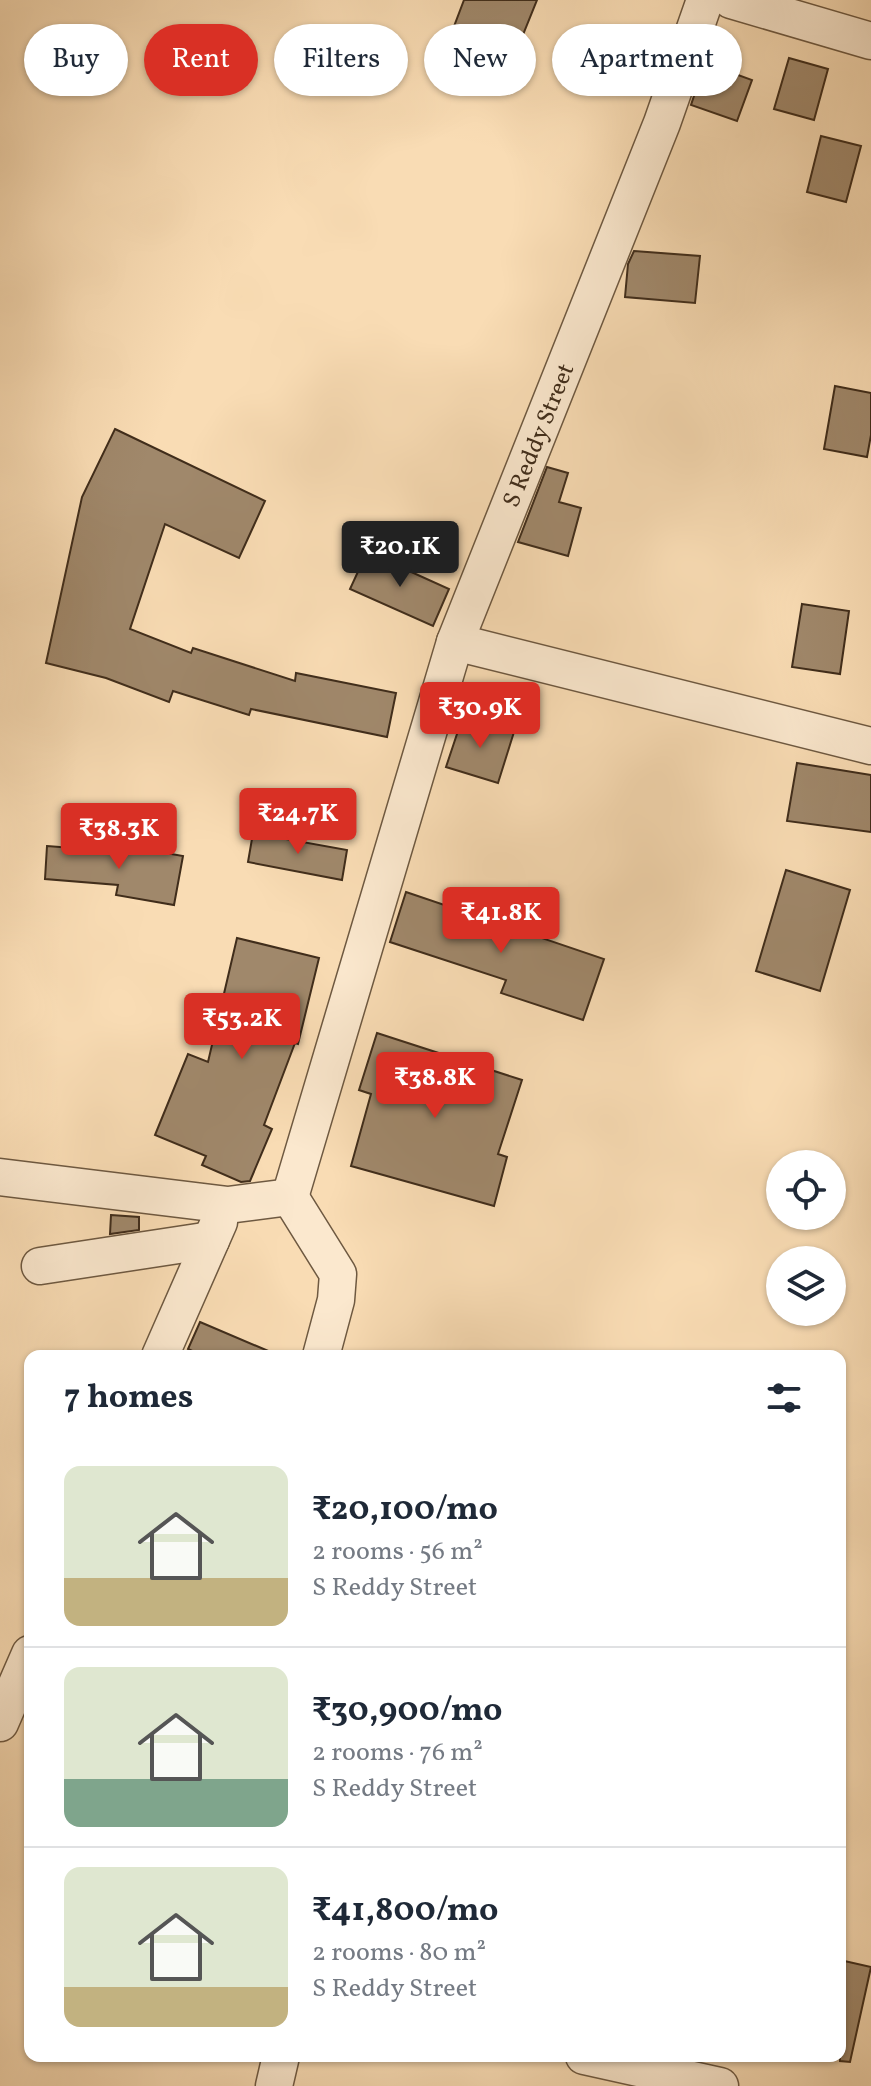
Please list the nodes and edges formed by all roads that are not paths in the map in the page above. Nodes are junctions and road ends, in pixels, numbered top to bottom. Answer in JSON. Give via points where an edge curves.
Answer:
{"nodes":[{"id":1,"x":705,"y":0,"type":"edge"},
{"id":2,"x":731,"y":0,"type":"edge"},
{"id":3,"x":871,"y":41,"type":"edge"},
{"id":4,"x":455,"y":642,"type":"junction"},
{"id":5,"x":871,"y":746,"type":"edge"},
{"id":6,"x":0,"y":1177,"type":"edge"},
{"id":7,"x":290,"y":1197,"type":"junction"},
{"id":8,"x":228,"y":1205,"type":"junction"},
{"id":9,"x":211,"y":1240,"type":"junction"},
{"id":10,"x":40,"y":1266,"type":"dead end"},
{"id":11,"x":163,"y":1350,"type":"edge"},
{"id":12,"x":323,"y":1350,"type":"edge"},
{"id":13,"x":24,"y":1668,"type":"edge"},
{"id":14,"x":0,"y":1723,"type":"edge"},
{"id":15,"x":280,"y":2062,"type":"edge"},
{"id":16,"x":611,"y":2062,"type":"edge"},
{"id":17,"x":274,"y":2086,"type":"edge"},
{"id":18,"x":720,"y":2086,"type":"edge"}],
"edges":[{"from":1,"to":4,"type":"street","name":"S Reddy Street","via":[[662,123]]},
{"from":2,"to":3,"type":"street"},
{"from":4,"to":5,"type":"street"},
{"from":4,"to":7,"type":"street","name":"S Reddy Street"},
{"from":6,"to":8,"type":"street"},
{"from":7,"to":8,"type":"street"},
{"from":7,"to":12,"type":"street","via":[[338,1274]]},
{"from":8,"to":9,"type":"street"},
{"from":9,"to":10,"type":"street"},
{"from":9,"to":11,"type":"street"},
{"from":13,"to":14,"type":"street"},
{"from":15,"to":17,"type":"street"},
{"from":16,"to":18,"type":"street"}]}
